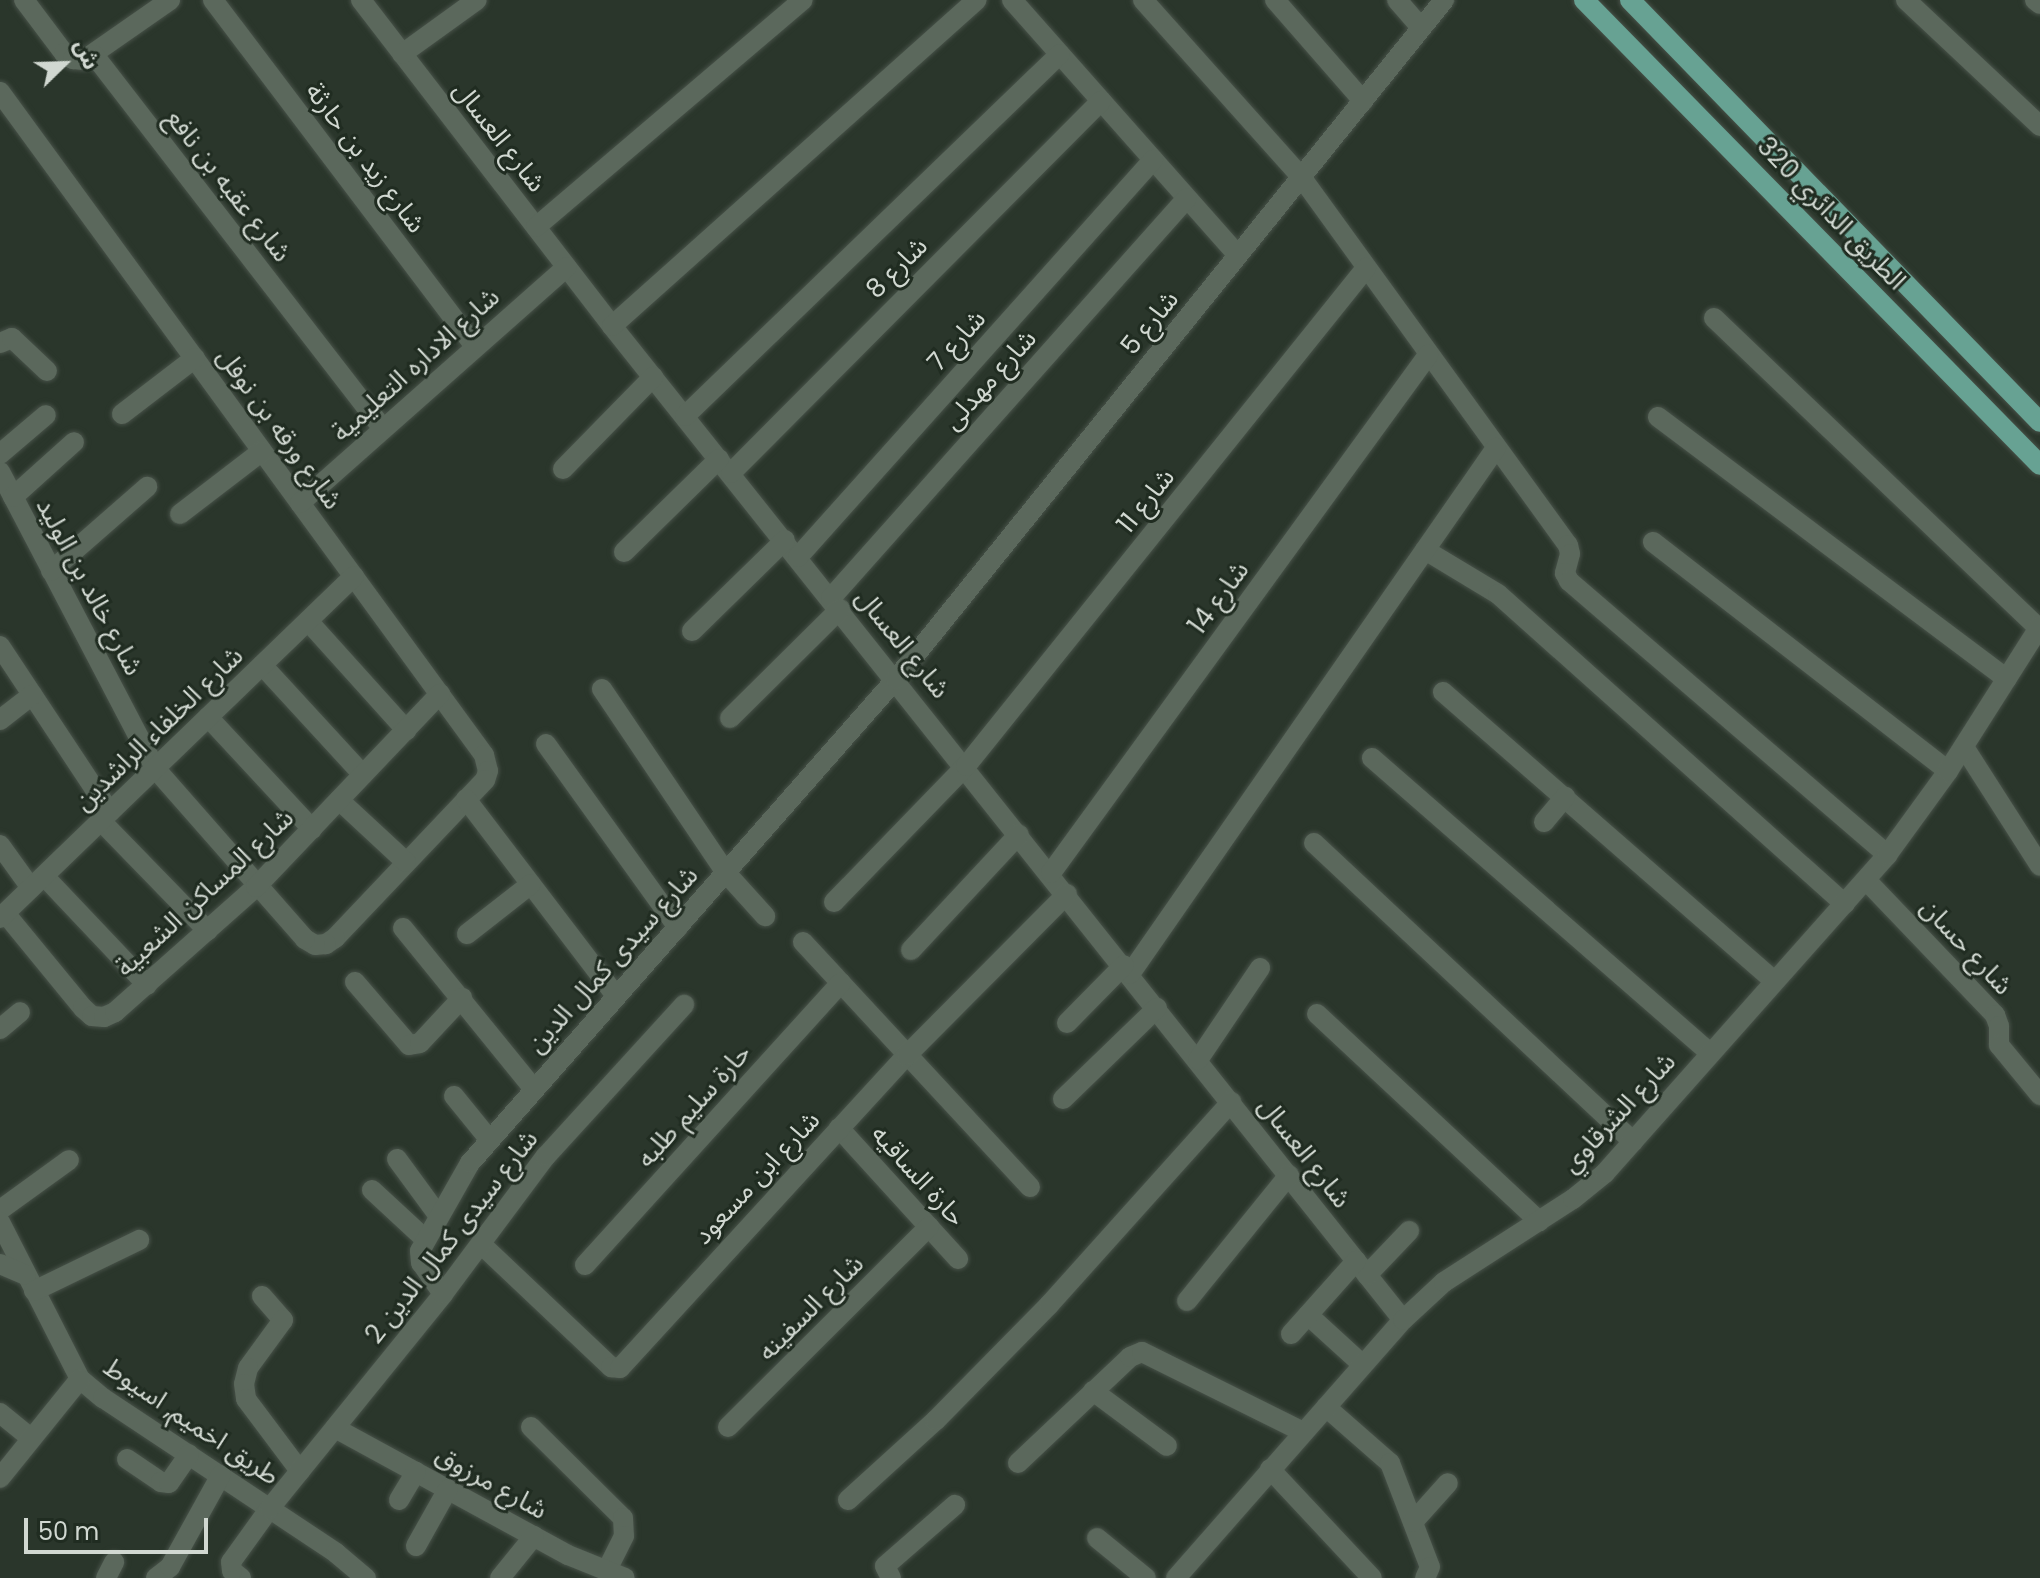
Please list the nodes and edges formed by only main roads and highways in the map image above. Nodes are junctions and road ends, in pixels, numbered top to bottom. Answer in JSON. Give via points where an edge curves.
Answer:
{"nodes":[{"id":1,"x":1584,"y":0,"type":"edge"},
{"id":2,"x":1630,"y":0,"type":"edge"},
{"id":3,"x":2040,"y":422,"type":"edge"},
{"id":4,"x":2040,"y":465,"type":"edge"}],
"edges":[{"from":1,"to":4,"type":"main road","name":"الطريق الدائري 320"},
{"from":2,"to":3,"type":"main road","name":"الطريق الدائري 320"}]}
